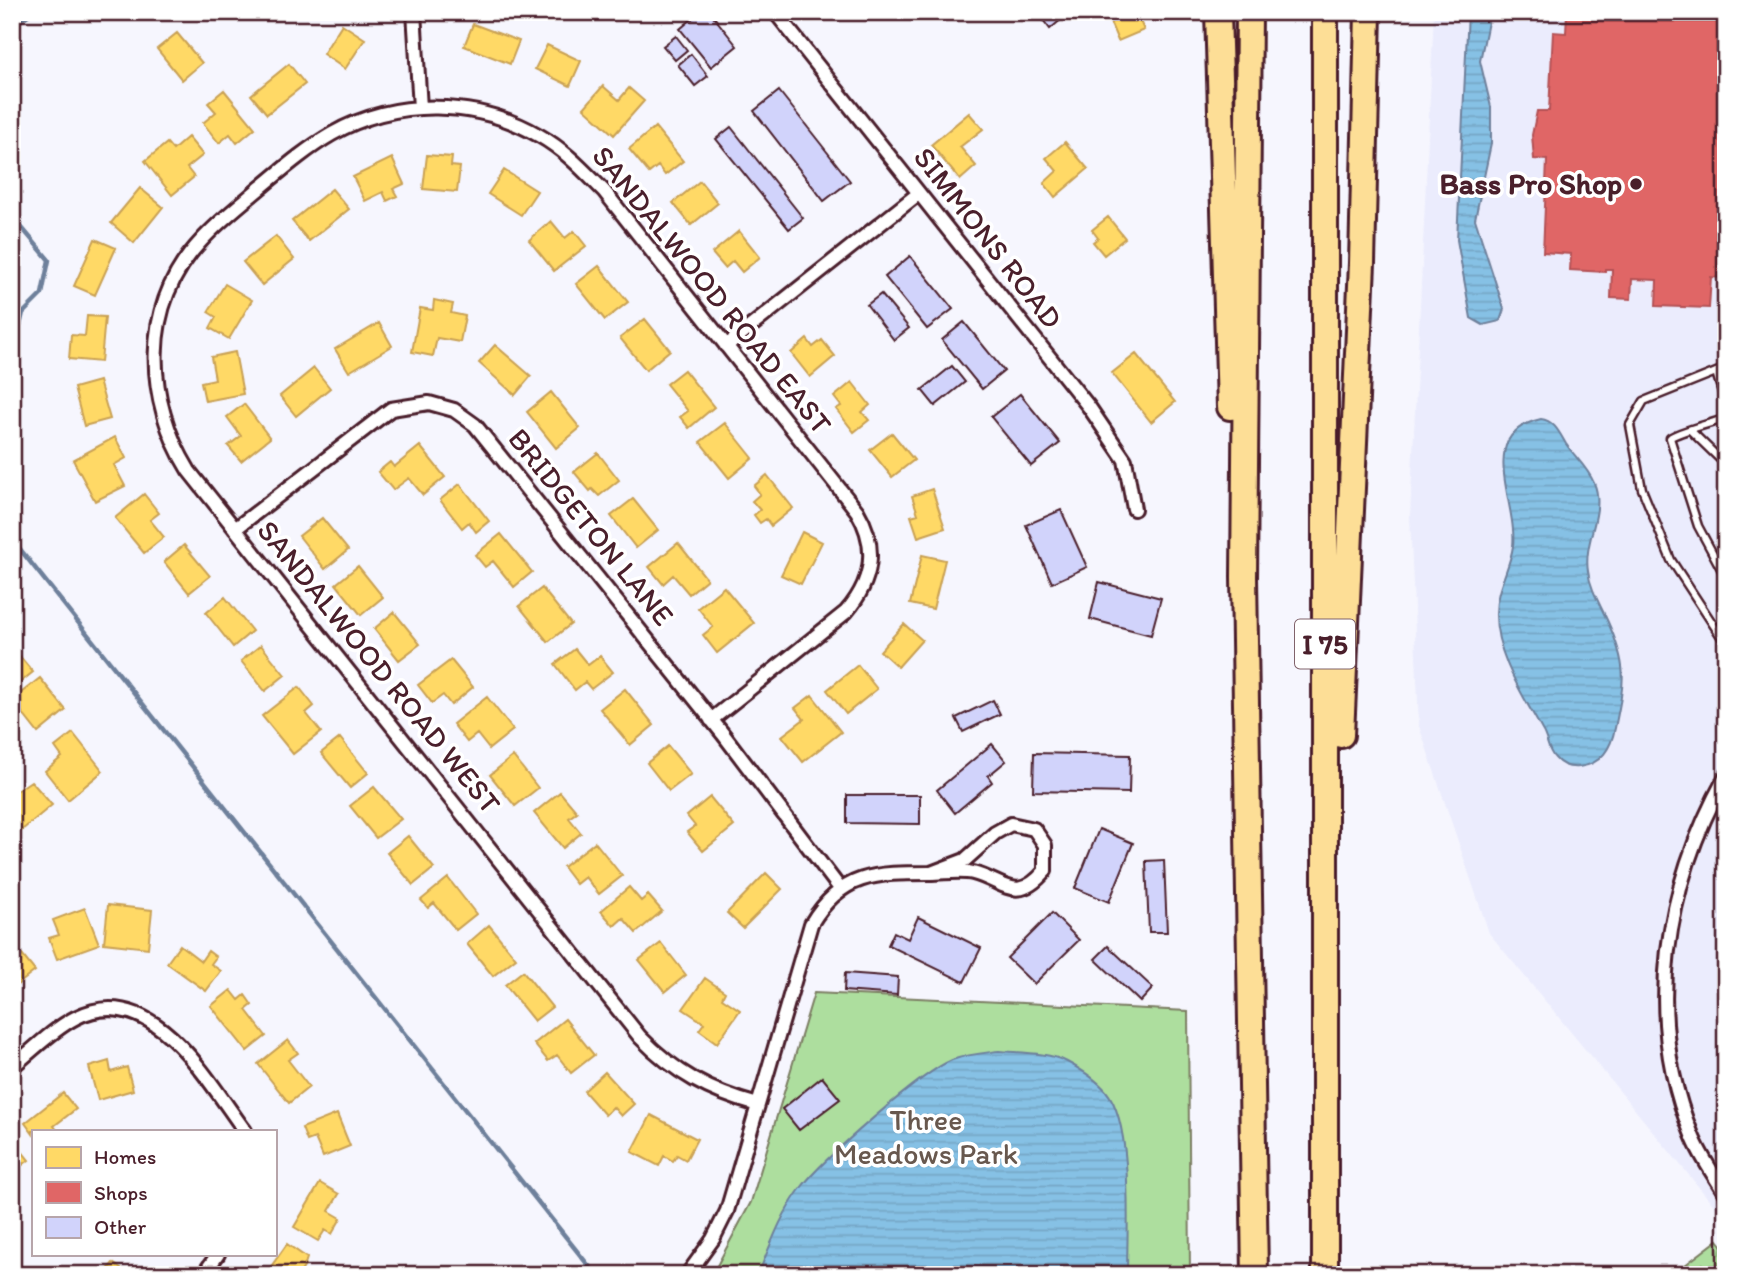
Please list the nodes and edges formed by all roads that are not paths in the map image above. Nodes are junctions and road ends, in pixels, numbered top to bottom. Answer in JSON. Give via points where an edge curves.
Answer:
{"nodes":[{"id":1,"x":414,"y":12,"type":"edge"},
{"id":2,"x":775,"y":12,"type":"edge"},
{"id":3,"x":1218,"y":12,"type":"edge"},
{"id":4,"x":1249,"y":12,"type":"edge"},
{"id":5,"x":1325,"y":12,"type":"edge"},
{"id":6,"x":1368,"y":12,"type":"edge"},
{"id":7,"x":420,"y":108,"type":"junction"},
{"id":8,"x":254,"y":194,"type":"joint"},
{"id":9,"x":919,"y":194,"type":"junction"},
{"id":10,"x":726,"y":346,"type":"junction"},
{"id":11,"x":1726,"y":368,"type":"edge"},
{"id":12,"x":1716,"y":372,"type":"junction"},
{"id":13,"x":1726,"y":406,"type":"edge"},
{"id":14,"x":1726,"y":418,"type":"edge"},
{"id":15,"x":1691,"y":431,"type":"junction"},
{"id":16,"x":1726,"y":465,"type":"edge"},
{"id":17,"x":1134,"y":509,"type":"dead end"},
{"id":18,"x":235,"y":529,"type":"junction"},
{"id":19,"x":1244,"y":577,"type":"junction"},
{"id":20,"x":1726,"y":578,"type":"edge"},
{"id":21,"x":1726,"y":644,"type":"edge"},
{"id":22,"x":711,"y":720,"type":"junction"},
{"id":23,"x":1726,"y":776,"type":"edge"},
{"id":24,"x":1326,"y":843,"type":"junction"},
{"id":25,"x":931,"y":873,"type":"junction"},
{"id":26,"x":841,"y":890,"type":"junction"},
{"id":27,"x":12,"y":1067,"type":"edge"},
{"id":28,"x":758,"y":1105,"type":"junction"},
{"id":29,"x":244,"y":1130,"type":"edge"},
{"id":30,"x":1726,"y":1195,"type":"edge"},
{"id":31,"x":217,"y":1256,"type":"edge"},
{"id":32,"x":203,"y":1275,"type":"edge"},
{"id":33,"x":687,"y":1275,"type":"edge"},
{"id":34,"x":1255,"y":1275,"type":"edge"},
{"id":35,"x":1325,"y":1275,"type":"edge"}],
"edges":[{"from":1,"to":7,"type":"street"},
{"from":2,"to":9,"type":"street","name":"SIMMONS ROAD"},
{"from":3,"to":19,"type":"highway","via":[[1233,526]]},
{"from":4,"to":19,"type":"highway"},
{"from":5,"to":24,"type":"highway","number":"I 75"},
{"from":6,"to":24,"type":"highway","via":[[1340,757]]},
{"from":7,"to":8,"type":"street","name":"SANDALWOOD ROAD EAST","via":[[377,115],[333,134]]},
{"from":7,"to":10,"type":"street","name":"SANDALWOOD ROAD EAST","via":[[497,117],[561,150],[604,191]]},
{"from":8,"to":18,"type":"street","name":"SANDALWOOD ROAD WEST","via":[[200,242],[185,262],[163,306],[154,355],[159,404],[176,450]]},
{"from":9,"to":10,"type":"street"},
{"from":9,"to":17,"type":"street","name":"SIMMONS ROAD","via":[[1125,460]]},
{"from":10,"to":22,"type":"street","name":"SANDALWOOD ROAD EAST","via":[[857,510],[868,533],[871,557],[866,581],[846,612]]},
{"from":11,"to":12,"type":"lane"},
{"from":12,"to":13,"type":"lane"},
{"from":12,"to":21,"type":"lane","via":[[1644,401],[1630,425],[1642,489],[1671,559]]},
{"from":14,"to":15,"type":"lane"},
{"from":15,"to":16,"type":"lane"},
{"from":15,"to":20,"type":"lane","via":[[1670,438],[1694,517]]},
{"from":18,"to":22,"type":"street","name":"BRIDGETON LANE","via":[[379,415],[416,403],[454,410],[475,425]]},
{"from":18,"to":28,"type":"street","name":"SANDALWOOD ROAD WEST","via":[[640,1037],[695,1083]]},
{"from":19,"to":34,"type":"highway"},
{"from":22,"to":26,"type":"street","name":"BRIDGETON LANE"},
{"from":23,"to":30,"type":"street","via":[[1683,869],[1666,947],[1665,1013],[1672,1070],[1692,1136]]},
{"from":24,"to":35,"type":"highway","number":"I 75"},
{"from":25,"to":25,"type":"street","via":[[975,874],[1021,889],[1045,871],[1045,845],[1034,829],[1011,824],[965,860]]},
{"from":25,"to":26,"type":"street","via":[[874,874]]},
{"from":26,"to":28,"type":"street","via":[[820,908],[811,924]]},
{"from":27,"to":29,"type":"street","via":[[76,1018],[99,1010],[135,1012],[157,1023],[171,1037]]},
{"from":28,"to":33,"type":"street","via":[[727,1211]]},
{"from":31,"to":32,"type":"street"}]}
